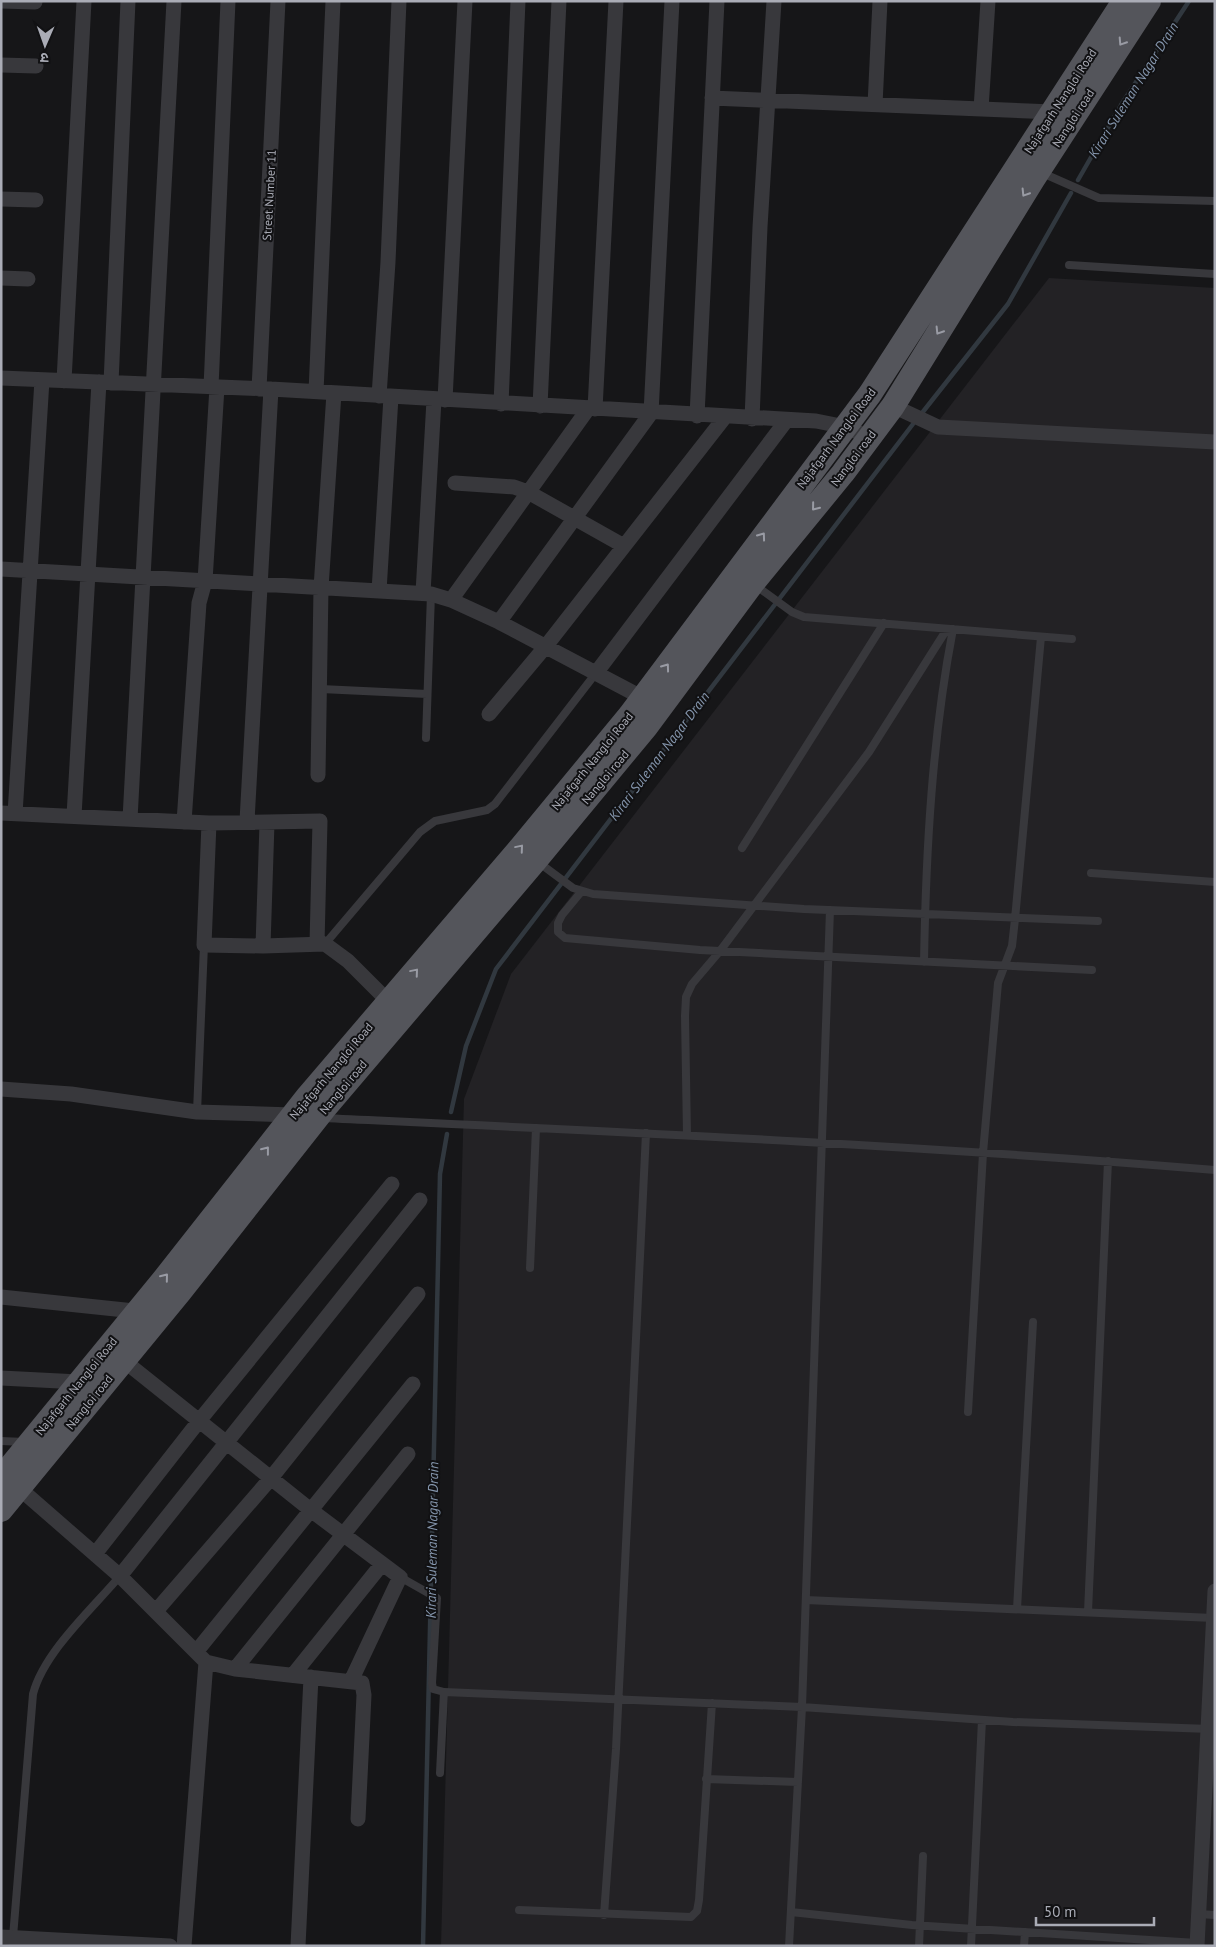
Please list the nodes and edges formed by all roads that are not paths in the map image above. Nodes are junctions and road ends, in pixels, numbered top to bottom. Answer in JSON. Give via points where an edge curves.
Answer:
{"nodes":[{"id":1,"x":1,"y":1,"type":"edge"},
{"id":2,"x":84,"y":1,"type":"edge"},
{"id":3,"x":128,"y":1,"type":"edge"},
{"id":4,"x":174,"y":1,"type":"edge"},
{"id":5,"x":228,"y":1,"type":"edge"},
{"id":6,"x":278,"y":1,"type":"edge"},
{"id":7,"x":333,"y":1,"type":"edge"},
{"id":8,"x":399,"y":1,"type":"edge"},
{"id":9,"x":465,"y":1,"type":"edge"},
{"id":10,"x":518,"y":1,"type":"edge"},
{"id":11,"x":559,"y":1,"type":"edge"},
{"id":12,"x":616,"y":1,"type":"edge"},
{"id":13,"x":672,"y":1,"type":"edge"},
{"id":14,"x":717,"y":1,"type":"edge"},
{"id":15,"x":774,"y":1,"type":"edge"},
{"id":16,"x":880,"y":1,"type":"edge"},
{"id":17,"x":988,"y":1,"type":"edge"},
{"id":18,"x":1124,"y":1,"type":"edge"},
{"id":19,"x":1149,"y":1,"type":"edge"},
{"id":20,"x":35,"y":2,"type":"dead end"},
{"id":21,"x":1,"y":65,"type":"edge"},
{"id":22,"x":36,"y":66,"type":"dead end"},
{"id":23,"x":712,"y":98,"type":"junction"},
{"id":24,"x":768,"y":101,"type":"junction"},
{"id":25,"x":876,"y":105,"type":"junction"},
{"id":26,"x":981,"y":109,"type":"junction"},
{"id":27,"x":1052,"y":112,"type":"junction"},
{"id":28,"x":1039,"y":171,"type":"junction"},
{"id":29,"x":1,"y":199,"type":"edge"},
{"id":30,"x":36,"y":200,"type":"dead end"},
{"id":31,"x":1215,"y":201,"type":"edge"},
{"id":32,"x":1069,"y":265,"type":"dead end"},
{"id":33,"x":1215,"y":274,"type":"edge"},
{"id":34,"x":1,"y":278,"type":"edge"},
{"id":35,"x":28,"y":279,"type":"dead end"},
{"id":36,"x":1,"y":378,"type":"edge"},
{"id":37,"x":42,"y":380,"type":"junction"},
{"id":38,"x":64,"y":381,"type":"junction"},
{"id":39,"x":105,"y":382,"type":"junction"},
{"id":40,"x":151,"y":384,"type":"junction"},
{"id":41,"x":214,"y":387,"type":"junction"},
{"id":42,"x":265,"y":389,"type":"junction"},
{"id":43,"x":316,"y":392,"type":"junction"},
{"id":44,"x":334,"y":393,"type":"junction"},
{"id":45,"x":385,"y":397,"type":"junction"},
{"id":46,"x":440,"y":400,"type":"junction"},
{"id":47,"x":501,"y":404,"type":"junction"},
{"id":48,"x":540,"y":406,"type":"junction"},
{"id":49,"x":893,"y":406,"type":"junction"},
{"id":50,"x":592,"y":409,"type":"junction"},
{"id":51,"x":651,"y":413,"type":"junction"},
{"id":52,"x":697,"y":416,"type":"junction"},
{"id":53,"x":725,"y":417,"type":"junction"},
{"id":54,"x":752,"y":419,"type":"junction"},
{"id":55,"x":786,"y":421,"type":"junction"},
{"id":56,"x":846,"y":427,"type":"junction"},
{"id":57,"x":868,"y":437,"type":"junction"},
{"id":58,"x":1215,"y":442,"type":"edge"},
{"id":59,"x":455,"y":483,"type":"dead end"},
{"id":60,"x":528,"y":492,"type":"junction"},
{"id":61,"x":575,"y":518,"type":"junction"},
{"id":62,"x":624,"y":546,"type":"junction"},
{"id":63,"x":1,"y":570,"type":"edge"},
{"id":64,"x":31,"y":571,"type":"junction"},
{"id":65,"x":88,"y":574,"type":"junction"},
{"id":66,"x":144,"y":578,"type":"junction"},
{"id":67,"x":206,"y":581,"type":"junction"},
{"id":68,"x":261,"y":584,"type":"junction"},
{"id":69,"x":752,"y":584,"type":"junction"},
{"id":70,"x":321,"y":588,"type":"junction"},
{"id":71,"x":380,"y":591,"type":"junction"},
{"id":72,"x":427,"y":594,"type":"junction"},
{"id":73,"x":451,"y":600,"type":"junction"},
{"id":74,"x":499,"y":622,"type":"junction"},
{"id":75,"x":884,"y":623,"type":"junction"},
{"id":76,"x":950,"y":629,"type":"junction"},
{"id":77,"x":1041,"y":637,"type":"junction"},
{"id":78,"x":1072,"y":639,"type":"dead end"},
{"id":79,"x":546,"y":646,"type":"junction"},
{"id":80,"x":596,"y":673,"type":"junction"},
{"id":81,"x":321,"y":689,"type":"junction"},
{"id":82,"x":427,"y":694,"type":"junction"},
{"id":83,"x":643,"y":698,"type":"junction"},
{"id":84,"x":489,"y":714,"type":"dead end"},
{"id":85,"x":426,"y":738,"type":"dead end"},
{"id":86,"x":318,"y":775,"type":"dead end"},
{"id":87,"x":8,"y":814,"type":"edge"},
{"id":88,"x":74,"y":816,"type":"junction"},
{"id":89,"x":130,"y":819,"type":"junction"},
{"id":90,"x":247,"y":821,"type":"junction"},
{"id":91,"x":184,"y":822,"type":"junction"},
{"id":92,"x":209,"y":823,"type":"junction"},
{"id":93,"x":267,"y":823,"type":"junction"},
{"id":94,"x":742,"y":848,"type":"dead end"},
{"id":95,"x":545,"y":867,"type":"junction"},
{"id":96,"x":1091,"y":874,"type":"dead end"},
{"id":97,"x":1215,"y":882,"type":"edge"},
{"id":98,"x":577,"y":890,"type":"junction"},
{"id":99,"x":752,"y":906,"type":"junction"},
{"id":100,"x":830,"y":910,"type":"junction"},
{"id":101,"x":925,"y":914,"type":"junction"},
{"id":102,"x":1016,"y":919,"type":"junction"},
{"id":103,"x":1098,"y":921,"type":"dead end"},
{"id":104,"x":321,"y":944,"type":"junction"},
{"id":105,"x":204,"y":945,"type":"junction"},
{"id":106,"x":263,"y":946,"type":"junction"},
{"id":107,"x":720,"y":951,"type":"junction"},
{"id":108,"x":828,"y":957,"type":"junction"},
{"id":109,"x":924,"y":962,"type":"junction"},
{"id":110,"x":1005,"y":966,"type":"junction"},
{"id":111,"x":1092,"y":970,"type":"dead end"},
{"id":112,"x":389,"y":1002,"type":"junction"},
{"id":113,"x":1,"y":1089,"type":"edge"},
{"id":114,"x":196,"y":1112,"type":"junction"},
{"id":115,"x":305,"y":1116,"type":"junction"},
{"id":116,"x":536,"y":1128,"type":"junction"},
{"id":117,"x":646,"y":1133,"type":"junction"},
{"id":118,"x":687,"y":1135,"type":"junction"},
{"id":119,"x":822,"y":1143,"type":"junction"},
{"id":120,"x":983,"y":1153,"type":"junction"},
{"id":121,"x":1108,"y":1161,"type":"junction"},
{"id":122,"x":1215,"y":1170,"type":"edge"},
{"id":123,"x":392,"y":1184,"type":"dead end"},
{"id":124,"x":420,"y":1200,"type":"dead end"},
{"id":125,"x":530,"y":1268,"type":"dead end"},
{"id":126,"x":418,"y":1294,"type":"dead end"},
{"id":127,"x":1,"y":1297,"type":"edge"},
{"id":128,"x":148,"y":1314,"type":"junction"},
{"id":129,"x":1032,"y":1322,"type":"dead end"},
{"id":130,"x":115,"y":1354,"type":"junction"},
{"id":131,"x":1,"y":1378,"type":"edge"},
{"id":132,"x":79,"y":1382,"type":"junction"},
{"id":133,"x":413,"y":1384,"type":"dead end"},
{"id":134,"x":968,"y":1412,"type":"dead end"},
{"id":135,"x":199,"y":1421,"type":"junction"},
{"id":136,"x":1,"y":1441,"type":"edge"},
{"id":137,"x":30,"y":1442,"type":"junction"},
{"id":138,"x":227,"y":1443,"type":"junction"},
{"id":139,"x":408,"y":1454,"type":"dead end"},
{"id":140,"x":271,"y":1478,"type":"junction"},
{"id":141,"x":10,"y":1483,"type":"edge"},
{"id":142,"x":1,"y":1510,"type":"edge"},
{"id":143,"x":312,"y":1511,"type":"junction"},
{"id":144,"x":342,"y":1534,"type":"junction"},
{"id":145,"x":95,"y":1554,"type":"junction"},
{"id":146,"x":382,"y":1564,"type":"junction"},
{"id":147,"x":120,"y":1576,"type":"junction"},
{"id":148,"x":400,"y":1577,"type":"junction"},
{"id":149,"x":1215,"y":1591,"type":"edge"},
{"id":150,"x":806,"y":1600,"type":"junction"},
{"id":151,"x":1016,"y":1609,"type":"junction"},
{"id":152,"x":156,"y":1611,"type":"junction"},
{"id":153,"x":1088,"y":1612,"type":"junction"},
{"id":154,"x":1213,"y":1618,"type":"junction"},
{"id":155,"x":201,"y":1657,"type":"junction"},
{"id":156,"x":235,"y":1669,"type":"junction"},
{"id":157,"x":293,"y":1675,"type":"junction"},
{"id":158,"x":311,"y":1677,"type":"junction"},
{"id":159,"x":352,"y":1681,"type":"junction"},
{"id":160,"x":444,"y":1692,"type":"junction"},
{"id":161,"x":618,"y":1699,"type":"junction"},
{"id":162,"x":712,"y":1703,"type":"junction"},
{"id":163,"x":802,"y":1707,"type":"junction"},
{"id":164,"x":982,"y":1720,"type":"junction"},
{"id":165,"x":1212,"y":1729,"type":"edge"},
{"id":166,"x":440,"y":1773,"type":"dead end"},
{"id":167,"x":706,"y":1778,"type":"junction"},
{"id":168,"x":798,"y":1782,"type":"junction"},
{"id":169,"x":358,"y":1819,"type":"dead end"},
{"id":170,"x":923,"y":1856,"type":"dead end"},
{"id":171,"x":519,"y":1910,"type":"dead end"},
{"id":172,"x":791,"y":1912,"type":"junction"},
{"id":173,"x":1198,"y":1914,"type":"junction"},
{"id":174,"x":604,"y":1915,"type":"junction"},
{"id":175,"x":1215,"y":1915,"type":"edge"},
{"id":176,"x":920,"y":1926,"type":"junction"},
{"id":177,"x":972,"y":1929,"type":"junction"},
{"id":178,"x":1025,"y":1932,"type":"junction"},
{"id":179,"x":5,"y":1939,"type":"edge"},
{"id":180,"x":58,"y":1943,"type":"edge"},
{"id":181,"x":109,"y":1944,"type":"edge"},
{"id":182,"x":1197,"y":1945,"type":"edge"},
{"id":183,"x":170,"y":1946,"type":"edge"},
{"id":184,"x":184,"y":1946,"type":"edge"},
{"id":185,"x":298,"y":1946,"type":"edge"},
{"id":186,"x":789,"y":1946,"type":"edge"},
{"id":187,"x":919,"y":1946,"type":"edge"},
{"id":188,"x":972,"y":1946,"type":"edge"},
{"id":189,"x":1024,"y":1946,"type":"edge"}],
"edges":[{"from":1,"to":20,"type":"street"},
{"from":2,"to":38,"type":"street"},
{"from":3,"to":39,"type":"street"},
{"from":4,"to":40,"type":"street"},
{"from":5,"to":41,"type":"street"},
{"from":6,"to":42,"type":"street","name":"Street Number 11"},
{"from":7,"to":43,"type":"street"},
{"from":8,"to":45,"type":"street"},
{"from":9,"to":46,"type":"street"},
{"from":10,"to":47,"type":"street"},
{"from":11,"to":48,"type":"street"},
{"from":12,"to":50,"type":"street"},
{"from":13,"to":51,"type":"street"},
{"from":14,"to":23,"type":"street"},
{"from":15,"to":24,"type":"street"},
{"from":16,"to":25,"type":"street"},
{"from":17,"to":26,"type":"street"},
{"from":18,"to":27,"type":"main road","name":"Najafgarh Nangloi Road"},
{"from":19,"to":28,"type":"main road","name":"Nangloi road","one_way":true},
{"from":21,"to":22,"type":"street"},
{"from":23,"to":24,"type":"street"},
{"from":23,"to":52,"type":"street"},
{"from":24,"to":25,"type":"street"},
{"from":24,"to":54,"type":"street"},
{"from":25,"to":26,"type":"street"},
{"from":26,"to":27,"type":"street"},
{"from":27,"to":56,"type":"main road","name":"Najafgarh Nangloi Road"},
{"from":28,"to":31,"type":"lane","via":[[1099,198]]},
{"from":28,"to":49,"type":"main road","name":"Nangloi road","one_way":true},
{"from":29,"to":30,"type":"street"},
{"from":32,"to":33,"type":"lane"},
{"from":34,"to":35,"type":"street"},
{"from":36,"to":37,"type":"street"},
{"from":37,"to":38,"type":"street"},
{"from":37,"to":64,"type":"street"},
{"from":38,"to":39,"type":"street"},
{"from":39,"to":40,"type":"street"},
{"from":39,"to":65,"type":"street"},
{"from":40,"to":41,"type":"street"},
{"from":40,"to":66,"type":"street"},
{"from":41,"to":42,"type":"street"},
{"from":41,"to":67,"type":"street"},
{"from":42,"to":43,"type":"street"},
{"from":42,"to":68,"type":"street","name":"Street Number 11"},
{"from":43,"to":44,"type":"street"},
{"from":44,"to":45,"type":"street"},
{"from":44,"to":70,"type":"street"},
{"from":45,"to":46,"type":"street"},
{"from":45,"to":71,"type":"street"},
{"from":46,"to":47,"type":"street"},
{"from":46,"to":72,"type":"street"},
{"from":47,"to":48,"type":"street"},
{"from":48,"to":50,"type":"street"},
{"from":49,"to":57,"type":"main road","name":"Nangloi road"},
{"from":49,"to":58,"type":"street","via":[[938,427]]},
{"from":50,"to":51,"type":"street"},
{"from":50,"to":60,"type":"street"},
{"from":51,"to":52,"type":"street"},
{"from":51,"to":61,"type":"street"},
{"from":52,"to":53,"type":"street"},
{"from":53,"to":54,"type":"street"},
{"from":53,"to":62,"type":"street"},
{"from":54,"to":55,"type":"street"},
{"from":55,"to":56,"type":"street"},
{"from":55,"to":80,"type":"street"},
{"from":56,"to":57,"type":"street"},
{"from":83,"to":56,"type":"main road","name":"Najafgarh Nangloi Road","one_way":true,"via":[[821,456]]},
{"from":57,"to":69,"type":"main road","name":"Nangloi road","one_way":true,"via":[[843,473]]},
{"from":59,"to":60,"type":"street","via":[[514,487]]},
{"from":60,"to":61,"type":"street"},
{"from":60,"to":73,"type":"street"},
{"from":61,"to":62,"type":"street"},
{"from":61,"to":74,"type":"street"},
{"from":62,"to":79,"type":"street"},
{"from":63,"to":64,"type":"street"},
{"from":64,"to":65,"type":"street"},
{"from":64,"to":87,"type":"street"},
{"from":65,"to":66,"type":"street"},
{"from":65,"to":88,"type":"street"},
{"from":66,"to":67,"type":"street"},
{"from":66,"to":89,"type":"street"},
{"from":67,"to":68,"type":"street"},
{"from":67,"to":91,"type":"street","via":[[199,603]]},
{"from":68,"to":70,"type":"street"},
{"from":68,"to":90,"type":"street","name":"Street Number 11"},
{"from":69,"to":75,"type":"lane","via":[[804,617]]},
{"from":69,"to":95,"type":"main road","name":"Nangloi road"},
{"from":70,"to":71,"type":"street"},
{"from":70,"to":81,"type":"street"},
{"from":71,"to":72,"type":"street"},
{"from":72,"to":73,"type":"street"},
{"from":72,"to":82,"type":"lane"},
{"from":73,"to":74,"type":"street"},
{"from":74,"to":79,"type":"street"},
{"from":75,"to":76,"type":"lane"},
{"from":75,"to":94,"type":"lane"},
{"from":76,"to":77,"type":"lane"},
{"from":76,"to":99,"type":"lane","via":[[869,752]]},
{"from":76,"to":101,"type":"lane","via":[[936,748]]},
{"from":77,"to":78,"type":"lane"},
{"from":77,"to":102,"type":"lane"},
{"from":79,"to":80,"type":"street"},
{"from":79,"to":84,"type":"street"},
{"from":80,"to":83,"type":"street"},
{"from":80,"to":104,"type":"lane","via":[[495,804],[487,810],[435,821],[420,832]]},
{"from":81,"to":82,"type":"lane"},
{"from":81,"to":86,"type":"street"},
{"from":82,"to":85,"type":"lane"},
{"from":112,"to":83,"type":"main road","name":"Najafgarh Nangloi Road","one_way":true},
{"from":87,"to":88,"type":"street"},
{"from":88,"to":89,"type":"street"},
{"from":89,"to":91,"type":"street"},
{"from":90,"to":92,"type":"street"},
{"from":90,"to":93,"type":"street"},
{"from":91,"to":92,"type":"street"},
{"from":92,"to":105,"type":"street"},
{"from":93,"to":104,"type":"street","via":[[320,821]]},
{"from":93,"to":106,"type":"street"},
{"from":95,"to":98,"type":"lane"},
{"from":95,"to":115,"type":"main road","name":"Nangloi road"},
{"from":96,"to":97,"type":"lane"},
{"from":98,"to":99,"type":"lane"},
{"from":98,"to":107,"type":"lane","via":[[558,923],[558,932],[565,938]]},
{"from":99,"to":100,"type":"lane"},
{"from":99,"to":107,"type":"lane"},
{"from":100,"to":101,"type":"lane"},
{"from":100,"to":108,"type":"lane"},
{"from":101,"to":102,"type":"lane"},
{"from":101,"to":109,"type":"lane"},
{"from":102,"to":103,"type":"lane"},
{"from":102,"to":110,"type":"lane"},
{"from":104,"to":106,"type":"street"},
{"from":104,"to":112,"type":"street","via":[[348,961]]},
{"from":105,"to":106,"type":"street"},
{"from":105,"to":114,"type":"lane"},
{"from":107,"to":108,"type":"lane"},
{"from":107,"to":118,"type":"lane","via":[[692,984],[686,997]]},
{"from":108,"to":109,"type":"lane"},
{"from":108,"to":119,"type":"lane"},
{"from":109,"to":110,"type":"lane"},
{"from":110,"to":111,"type":"lane"},
{"from":110,"to":120,"type":"lane","via":[[998,983]]},
{"from":112,"to":115,"type":"main road","name":"Najafgarh Nangloi Road"},
{"from":113,"to":114,"type":"street","via":[[71,1094]]},
{"from":114,"to":115,"type":"street"},
{"from":115,"to":116,"type":"lane"},
{"from":115,"to":128,"type":"main road","name":"Najafgarh Nangloi Road"},
{"from":116,"to":117,"type":"lane"},
{"from":116,"to":125,"type":"lane"},
{"from":117,"to":118,"type":"lane"},
{"from":117,"to":161,"type":"lane"},
{"from":118,"to":119,"type":"lane"},
{"from":119,"to":120,"type":"lane"},
{"from":119,"to":150,"type":"lane"},
{"from":120,"to":121,"type":"lane"},
{"from":120,"to":134,"type":"lane"},
{"from":121,"to":122,"type":"lane"},
{"from":121,"to":153,"type":"lane"},
{"from":123,"to":135,"type":"street"},
{"from":124,"to":138,"type":"street"},
{"from":126,"to":140,"type":"street"},
{"from":127,"to":128,"type":"street"},
{"from":128,"to":130,"type":"main road","name":"Nangloi road"},
{"from":129,"to":151,"type":"lane"},
{"from":130,"to":132,"type":"main road","name":"Najafgarh Nangloi Road"},
{"from":130,"to":135,"type":"street"},
{"from":130,"to":141,"type":"main road","name":"Nangloi road"},
{"from":131,"to":132,"type":"street"},
{"from":132,"to":137,"type":"main road","name":"Najafgarh Nangloi Road"},
{"from":133,"to":143,"type":"street"},
{"from":135,"to":138,"type":"street"},
{"from":135,"to":145,"type":"street"},
{"from":136,"to":137,"type":"lane"},
{"from":137,"to":141,"type":"main road","name":"Najafgarh Nangloi Road"},
{"from":138,"to":140,"type":"street"},
{"from":138,"to":147,"type":"street"},
{"from":139,"to":144,"type":"street"},
{"from":140,"to":143,"type":"street"},
{"from":140,"to":152,"type":"street"},
{"from":141,"to":142,"type":"main road","name":"Nangloi road"},
{"from":141,"to":145,"type":"street"},
{"from":143,"to":144,"type":"street"},
{"from":143,"to":155,"type":"street"},
{"from":144,"to":146,"type":"street"},
{"from":144,"to":156,"type":"street"},
{"from":145,"to":147,"type":"street"},
{"from":146,"to":148,"type":"street"},
{"from":146,"to":157,"type":"street"},
{"from":147,"to":152,"type":"street"},
{"from":147,"to":179,"type":"lane","via":[[51,1656],[38,1678],[33,1694]]},
{"from":148,"to":159,"type":"street"},
{"from":148,"to":160,"type":"lane","via":[[432,1593],[438,1600],[432,1687]]},
{"from":149,"to":154,"type":"street"},
{"from":150,"to":151,"type":"lane"},
{"from":150,"to":163,"type":"lane"},
{"from":151,"to":153,"type":"lane"},
{"from":152,"to":155,"type":"street"},
{"from":153,"to":154,"type":"lane"},
{"from":154,"to":165,"type":"street"},
{"from":155,"to":156,"type":"street"},
{"from":155,"to":184,"type":"street"},
{"from":156,"to":157,"type":"street"},
{"from":157,"to":158,"type":"street"},
{"from":158,"to":159,"type":"street"},
{"from":158,"to":185,"type":"street"},
{"from":159,"to":169,"type":"street","via":[[362,1683],[364,1688]]},
{"from":160,"to":161,"type":"lane"},
{"from":160,"to":166,"type":"lane"},
{"from":161,"to":162,"type":"lane"},
{"from":161,"to":174,"type":"lane"},
{"from":162,"to":163,"type":"lane"},
{"from":162,"to":167,"type":"lane"},
{"from":163,"to":164,"type":"lane"},
{"from":163,"to":168,"type":"lane"},
{"from":164,"to":165,"type":"lane"},
{"from":164,"to":177,"type":"lane"},
{"from":165,"to":173,"type":"street"},
{"from":167,"to":168,"type":"lane"},
{"from":167,"to":174,"type":"lane","via":[[697,1911],[692,1917],[681,1918]]},
{"from":168,"to":172,"type":"lane"},
{"from":170,"to":176,"type":"lane"},
{"from":171,"to":174,"type":"lane"},
{"from":172,"to":176,"type":"lane"},
{"from":172,"to":186,"type":"lane"},
{"from":173,"to":175,"type":"lane"},
{"from":173,"to":182,"type":"street"},
{"from":176,"to":177,"type":"lane"},
{"from":176,"to":187,"type":"lane"},
{"from":177,"to":178,"type":"lane"},
{"from":177,"to":188,"type":"lane"},
{"from":178,"to":182,"type":"lane"},
{"from":178,"to":189,"type":"lane"},
{"from":179,"to":180,"type":"street"},
{"from":180,"to":181,"type":"street"},
{"from":181,"to":183,"type":"street"}]}
